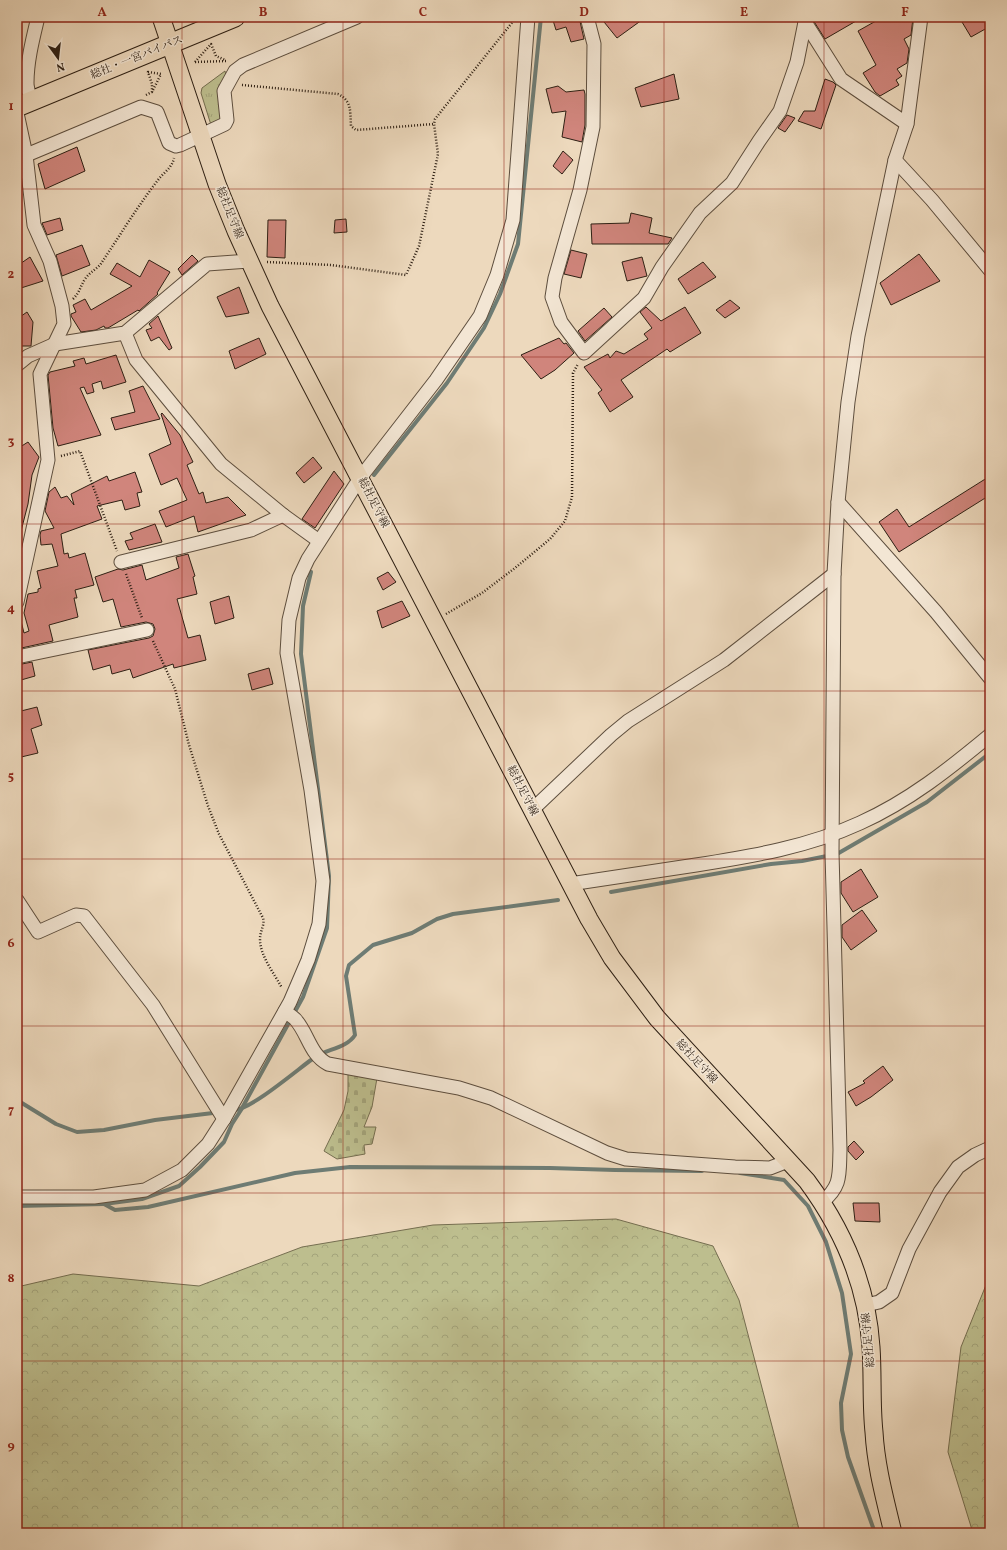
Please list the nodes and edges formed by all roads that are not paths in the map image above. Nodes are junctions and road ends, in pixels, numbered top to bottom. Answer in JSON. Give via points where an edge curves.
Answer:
{"nodes":[{"id":1,"x":38,"y":17,"type":"edge"},
{"id":2,"x":161,"y":17,"type":"edge"},
{"id":3,"x":235,"y":17,"type":"edge"},
{"id":4,"x":357,"y":17,"type":"edge"},
{"id":5,"x":528,"y":17,"type":"edge"},
{"id":6,"x":587,"y":17,"type":"edge"},
{"id":7,"x":921,"y":17,"type":"edge"},
{"id":8,"x":805,"y":20,"type":"edge"},
{"id":9,"x":170,"y":45,"type":"junction"},
{"id":10,"x":17,"y":74,"type":"edge"},
{"id":11,"x":23,"y":101,"type":"edge"},
{"id":12,"x":907,"y":124,"type":"junction"},
{"id":13,"x":200,"y":136,"type":"junction"},
{"id":14,"x":22,"y":157,"type":"edge"},
{"id":15,"x":895,"y":160,"type":"junction"},
{"id":16,"x":249,"y":261,"type":"junction"},
{"id":17,"x":990,"y":270,"type":"edge"},
{"id":18,"x":125,"y":333,"type":"junction"},
{"id":19,"x":55,"y":344,"type":"junction"},
{"id":20,"x":17,"y":364,"type":"edge"},
{"id":21,"x":360,"y":478,"type":"junction"},
{"id":22,"x":838,"y":502,"type":"junction"},
{"id":23,"x":283,"y":515,"type":"junction"},
{"id":24,"x":319,"y":541,"type":"junction"},
{"id":25,"x":121,"y":562,"type":"road end"},
{"id":26,"x":20,"y":567,"type":"edge"},
{"id":27,"x":834,"y":574,"type":"junction"},
{"id":28,"x":17,"y":602,"type":"edge"},
{"id":29,"x":147,"y":630,"type":"road end"},
{"id":30,"x":17,"y":657,"type":"edge"},
{"id":31,"x":990,"y":678,"type":"edge"},
{"id":32,"x":990,"y":735,"type":"edge"},
{"id":33,"x":532,"y":810,"type":"junction"},
{"id":34,"x":832,"y":835,"type":"junction"},
{"id":35,"x":570,"y":884,"type":"junction"},
{"id":36,"x":17,"y":900,"type":"edge"},
{"id":37,"x":290,"y":1012,"type":"junction"},
{"id":38,"x":224,"y":1119,"type":"junction"},
{"id":39,"x":990,"y":1148,"type":"edge"},
{"id":40,"x":788,"y":1161,"type":"junction"},
{"id":41,"x":17,"y":1196,"type":"edge"},
{"id":42,"x":822,"y":1202,"type":"junction"},
{"id":43,"x":866,"y":1305,"type":"junction"},
{"id":44,"x":893,"y":1533,"type":"edge"}],
"edges":[{"from":1,"to":11,"type":"street"},
{"from":2,"to":9,"type":"main road","name":"総社足守線"},
{"from":3,"to":9,"type":"highway","name":"総社・一宮バイパス"},
{"from":4,"to":13,"type":"street","via":[[243,65],[235,71],[224,91],[227,120],[225,124]]},
{"from":5,"to":21,"type":"street","via":[[514,220],[497,275],[480,316],[436,380]]},
{"from":6,"to":8,"type":"street","via":[[594,44],[593,128],[552,297],[561,322],[584,353],[644,298],[662,267],[700,213],[732,182],[780,110],[797,62]]},
{"from":7,"to":12,"type":"street"},
{"from":8,"to":12,"type":"street","via":[[841,79]]},
{"from":9,"to":11,"type":"highway","name":"総社・一宮バイパス"},
{"from":9,"to":13,"type":"main road","name":"総社足守線"},
{"from":10,"to":11,"type":"street"},
{"from":11,"to":14,"type":"street"},
{"from":12,"to":15,"type":"street"},
{"from":13,"to":14,"type":"street","via":[[176,146],[169,142],[157,112],[141,107]]},
{"from":13,"to":16,"type":"main road","name":"総社足守線"},
{"from":14,"to":19,"type":"street","via":[[34,225],[50,261],[62,306],[64,324]]},
{"from":15,"to":17,"type":"street"},
{"from":15,"to":22,"type":"street","via":[[858,336],[848,402]]},
{"from":16,"to":18,"type":"street","via":[[207,264]]},
{"from":16,"to":21,"type":"main road","name":"総社足守線"},
{"from":18,"to":19,"type":"street"},
{"from":18,"to":23,"type":"street","via":[[136,360],[221,464]]},
{"from":19,"to":20,"type":"street"},
{"from":19,"to":26,"type":"street","via":[[40,374],[48,460]]},
{"from":21,"to":24,"type":"street"},
{"from":21,"to":33,"type":"main road","name":"総社足守線"},
{"from":22,"to":27,"type":"street"},
{"from":22,"to":31,"type":"street","via":[[936,612]]},
{"from":23,"to":24,"type":"street"},
{"from":23,"to":25,"type":"street","via":[[251,530]]},
{"from":24,"to":37,"type":"street","via":[[298,578],[289,620],[287,653],[311,790],[323,881],[319,924]]},
{"from":26,"to":28,"type":"street"},
{"from":27,"to":33,"type":"street","via":[[724,660],[628,721]]},
{"from":27,"to":34,"type":"street"},
{"from":29,"to":30,"type":"street"},
{"from":32,"to":34,"type":"street","via":[[920,791],[860,824]]},
{"from":33,"to":35,"type":"main road","name":"総社足守線"},
{"from":34,"to":35,"type":"street","via":[[766,854]]},
{"from":34,"to":42,"type":"street","via":[[840,1150],[836,1188]]},
{"from":35,"to":40,"type":"main road","name":"総社足守線","via":[[612,958],[643,1000],[676,1040]]},
{"from":36,"to":38,"type":"street","via":[[38,932],[76,915],[84,916],[153,1005]]},
{"from":37,"to":38,"type":"street"},
{"from":37,"to":40,"type":"street","via":[[318,1056],[328,1064],[459,1088],[491,1098],[607,1153],[626,1159],[735,1168],[770,1168]]},
{"from":38,"to":41,"type":"street","via":[[208,1144],[182,1170],[145,1190],[94,1197]]},
{"from":39,"to":43,"type":"street","via":[[958,1167],[940,1192],[909,1249],[892,1293],[879,1302]]},
{"from":40,"to":42,"type":"main road","name":"総社足守線"},
{"from":42,"to":43,"type":"main road","name":"総社足守線","via":[[839,1230],[860,1282]]},
{"from":43,"to":44,"type":"main road","name":"総社足守線","via":[[878,1473]]}]}
